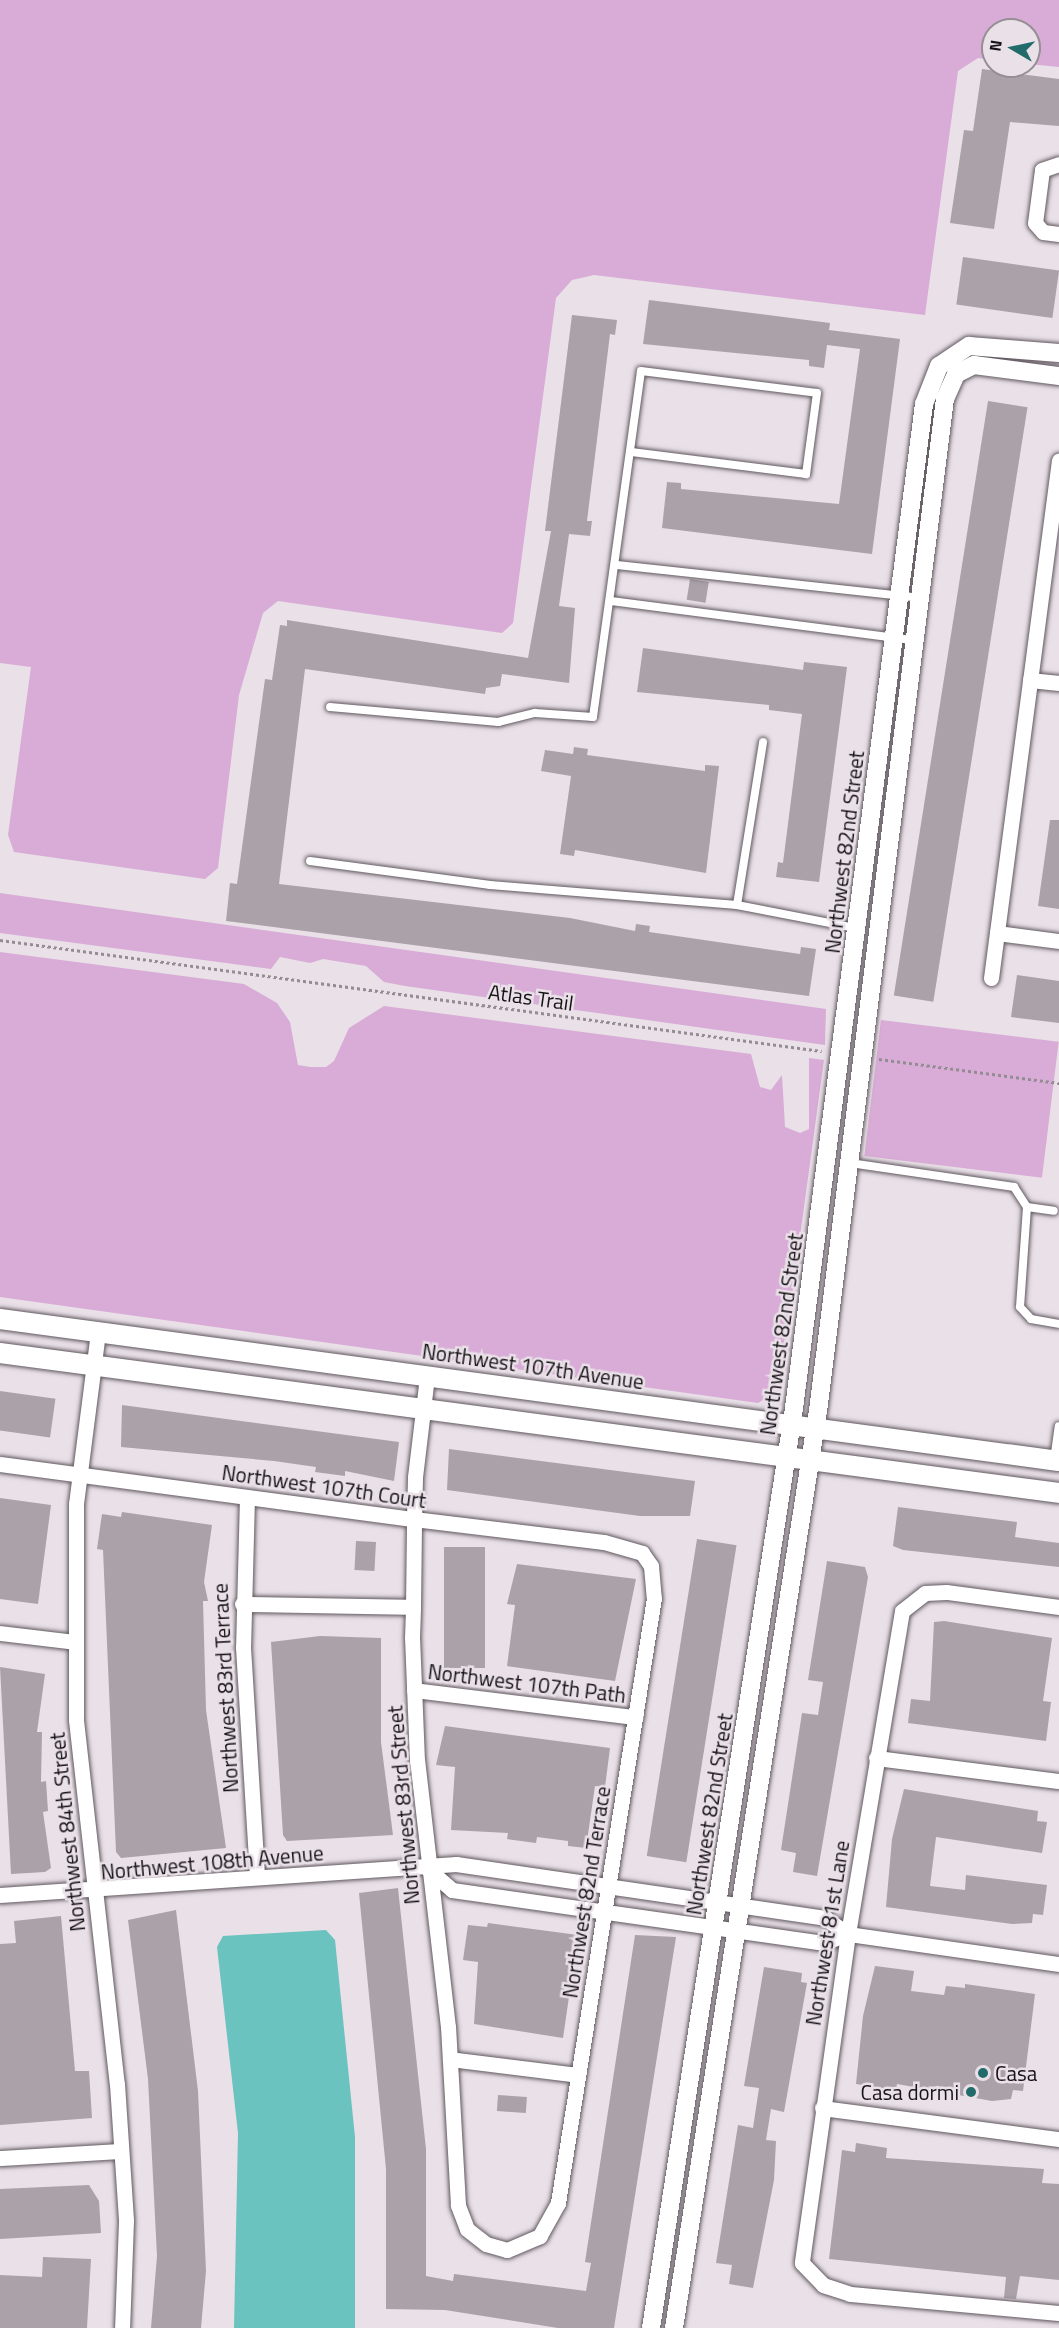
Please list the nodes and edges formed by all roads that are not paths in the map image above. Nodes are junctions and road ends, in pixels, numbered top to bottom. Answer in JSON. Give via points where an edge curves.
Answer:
{"nodes":[{"id":1,"x":1059,"y":164,"type":"edge"},
{"id":2,"x":1059,"y":234,"type":"edge"},
{"id":3,"x":1059,"y":353,"type":"edge"},
{"id":4,"x":1059,"y":376,"type":"edge"},
{"id":5,"x":631,"y":452,"type":"junction"},
{"id":6,"x":1059,"y":460,"type":"edge"},
{"id":7,"x":1057,"y":496,"type":"edge"},
{"id":8,"x":616,"y":565,"type":"junction"},
{"id":9,"x":899,"y":596,"type":"junction"},
{"id":10,"x":921,"y":598,"type":"junction"},
{"id":11,"x":611,"y":601,"type":"junction"},
{"id":12,"x":894,"y":638,"type":"junction"},
{"id":13,"x":916,"y":641,"type":"junction"},
{"id":14,"x":1030,"y":680,"type":"junction"},
{"id":15,"x":1059,"y":683,"type":"edge"},
{"id":16,"x":330,"y":706,"type":"dead end"},
{"id":17,"x":763,"y":742,"type":"dead end"},
{"id":18,"x":310,"y":861,"type":"dead end"},
{"id":19,"x":737,"y":905,"type":"junction"},
{"id":20,"x":856,"y":928,"type":"junction"},
{"id":21,"x":997,"y":933,"type":"junction"},
{"id":22,"x":1059,"y":941,"type":"edge"},
{"id":23,"x":991,"y":978,"type":"dead end"},
{"id":24,"x":849,"y":1163,"type":"junction"},
{"id":25,"x":1027,"y":1207,"type":"junction"},
{"id":26,"x":1054,"y":1211,"type":"dead end"},
{"id":27,"x":0,"y":1319,"type":"edge"},
{"id":28,"x":1059,"y":1324,"type":"edge"},
{"id":29,"x":98,"y":1332,"type":"junction"},
{"id":30,"x":0,"y":1353,"type":"edge"},
{"id":31,"x":93,"y":1366,"type":"junction"},
{"id":32,"x":427,"y":1376,"type":"junction"},
{"id":33,"x":422,"y":1409,"type":"junction"},
{"id":34,"x":791,"y":1426,"type":"junction"},
{"id":35,"x":1059,"y":1426,"type":"edge"},
{"id":36,"x":815,"y":1430,"type":"junction"},
{"id":37,"x":787,"y":1456,"type":"junction"},
{"id":38,"x":810,"y":1460,"type":"junction"},
{"id":39,"x":1057,"y":1460,"type":"edge"},
{"id":40,"x":0,"y":1464,"type":"edge"},
{"id":41,"x":79,"y":1474,"type":"junction"},
{"id":42,"x":1059,"y":1493,"type":"edge"},
{"id":43,"x":247,"y":1497,"type":"junction"},
{"id":44,"x":414,"y":1520,"type":"junction"},
{"id":45,"x":642,"y":1554,"type":"joint"},
{"id":46,"x":242,"y":1605,"type":"junction"},
{"id":47,"x":413,"y":1607,"type":"junction"},
{"id":48,"x":1059,"y":1607,"type":"edge"},
{"id":49,"x":0,"y":1633,"type":"edge"},
{"id":50,"x":75,"y":1642,"type":"junction"},
{"id":51,"x":414,"y":1690,"type":"junction"},
{"id":52,"x":635,"y":1717,"type":"junction"},
{"id":53,"x":876,"y":1758,"type":"junction"},
{"id":54,"x":1059,"y":1781,"type":"edge"},
{"id":55,"x":428,"y":1869,"type":"junction"},
{"id":56,"x":257,"y":1876,"type":"junction"},
{"id":57,"x":609,"y":1883,"type":"junction"},
{"id":58,"x":94,"y":1893,"type":"junction"},
{"id":59,"x":0,"y":1895,"type":"edge"},
{"id":60,"x":719,"y":1901,"type":"junction"},
{"id":61,"x":742,"y":1904,"type":"junction"},
{"id":62,"x":605,"y":1909,"type":"junction"},
{"id":63,"x":715,"y":1927,"type":"junction"},
{"id":64,"x":738,"y":1930,"type":"junction"},
{"id":65,"x":848,"y":1934,"type":"junction"},
{"id":66,"x":1059,"y":1964,"type":"edge"},
{"id":67,"x":450,"y":2059,"type":"junction"},
{"id":68,"x":578,"y":2075,"type":"junction"},
{"id":69,"x":822,"y":2108,"type":"junction"},
{"id":70,"x":1059,"y":2139,"type":"edge"},
{"id":71,"x":122,"y":2151,"type":"junction"},
{"id":72,"x":0,"y":2158,"type":"edge"},
{"id":73,"x":540,"y":2236,"type":"joint"},
{"id":74,"x":1059,"y":2313,"type":"edge"},
{"id":75,"x":122,"y":2328,"type":"edge"},
{"id":76,"x":651,"y":2328,"type":"edge"},
{"id":77,"x":674,"y":2328,"type":"edge"}],
"edges":[{"from":1,"to":2,"type":"street","via":[[1042,171],[1035,223],[1043,232]]},
{"from":3,"to":9,"type":"street","name":"Northwest 82nd Street","via":[[983,345],[954,352],[929,382]]},
{"from":4,"to":10,"type":"street","name":"Northwest 82nd Street","via":[[985,365],[965,368],[945,399]]},
{"from":5,"to":5,"type":"lane","via":[[641,371],[817,393],[806,474]]},
{"from":5,"to":8,"type":"lane"},
{"from":6,"to":7,"type":"street"},
{"from":7,"to":14,"type":"street"},
{"from":8,"to":9,"type":"lane"},
{"from":8,"to":11,"type":"lane"},
{"from":9,"to":10,"type":"lane"},
{"from":9,"to":12,"type":"street","name":"Northwest 82nd Street"},
{"from":10,"to":13,"type":"street","name":"Northwest 82nd Street"},
{"from":11,"to":12,"type":"lane"},
{"from":11,"to":16,"type":"lane","via":[[593,717],[535,713],[498,722]]},
{"from":12,"to":13,"type":"lane"},
{"from":12,"to":20,"type":"street","name":"Northwest 82nd Street"},
{"from":13,"to":24,"type":"street","name":"Northwest 82nd Street"},
{"from":14,"to":15,"type":"street"},
{"from":14,"to":21,"type":"street"},
{"from":17,"to":19,"type":"lane"},
{"from":18,"to":19,"type":"lane","via":[[490,885]]},
{"from":19,"to":20,"type":"lane"},
{"from":20,"to":34,"type":"street","name":"Northwest 82nd Street"},
{"from":21,"to":22,"type":"street"},
{"from":21,"to":23,"type":"street"},
{"from":24,"to":25,"type":"lane","via":[[1014,1187]]},
{"from":24,"to":36,"type":"street","name":"Northwest 82nd Street"},
{"from":25,"to":26,"type":"lane"},
{"from":25,"to":28,"type":"lane","via":[[1020,1307],[1031,1319]]},
{"from":27,"to":29,"type":"main road","name":"Northwest 107th Avenue"},
{"from":29,"to":31,"type":"street","name":"Northwest 84th Street"},
{"from":29,"to":32,"type":"main road","name":"Northwest 107th Avenue"},
{"from":30,"to":31,"type":"main road"},
{"from":31,"to":33,"type":"main road"},
{"from":31,"to":41,"type":"street","name":"Northwest 84th Street"},
{"from":32,"to":33,"type":"street","name":"Northwest 83rd Street"},
{"from":32,"to":34,"type":"main road","name":"Northwest 107th Avenue"},
{"from":33,"to":37,"type":"main road"},
{"from":33,"to":44,"type":"street","name":"Northwest 83rd Street"},
{"from":34,"to":36,"type":"main road","name":"Northwest 107th Avenue"},
{"from":34,"to":37,"type":"street","name":"Northwest 82nd Street"},
{"from":35,"to":39,"type":"lane"},
{"from":36,"to":38,"type":"street","name":"Northwest 82nd Street"},
{"from":36,"to":39,"type":"main road","name":"Northwest 107th Avenue"},
{"from":37,"to":38,"type":"main road"},
{"from":37,"to":60,"type":"street","name":"Northwest 82nd Street"},
{"from":38,"to":42,"type":"main road"},
{"from":38,"to":61,"type":"street","name":"Northwest 82nd Street"},
{"from":40,"to":41,"type":"street","name":"Northwest 107th Court"},
{"from":41,"to":43,"type":"street","name":"Northwest 107th Court"},
{"from":41,"to":50,"type":"street","name":"Northwest 84th Street"},
{"from":43,"to":44,"type":"street","name":"Northwest 107th Court"},
{"from":43,"to":46,"type":"street","name":"Northwest 83rd Terrace"},
{"from":44,"to":45,"type":"street","name":"Northwest 107th Court","via":[[604,1542]]},
{"from":44,"to":47,"type":"street","name":"Northwest 83rd Street"},
{"from":45,"to":52,"type":"street","name":"Northwest 82nd Terrace","via":[[651,1566],[654,1589]]},
{"from":46,"to":47,"type":"street"},
{"from":46,"to":56,"type":"street","name":"Northwest 83rd Terrace"},
{"from":47,"to":51,"type":"street","name":"Northwest 83rd Street"},
{"from":48,"to":53,"type":"street","name":"Northwest 81st Lane","via":[[946,1593],[912,1599],[896,1631]]},
{"from":49,"to":50,"type":"street"},
{"from":50,"to":58,"type":"street","name":"Northwest 84th Street","via":[[76,1720]]},
{"from":51,"to":52,"type":"street","name":"Northwest 107th Path"},
{"from":51,"to":55,"type":"street","name":"Northwest 83rd Street"},
{"from":52,"to":57,"type":"street","name":"Northwest 82nd Terrace"},
{"from":53,"to":54,"type":"street"},
{"from":53,"to":65,"type":"street","name":"Northwest 81st Lane"},
{"from":55,"to":56,"type":"street","name":"Northwest 108th Avenue"},
{"from":55,"to":57,"type":"street","name":"Northwest 108th Avenue","via":[[456,1864]]},
{"from":55,"to":62,"type":"street","name":"Northwest 108th Avenue","via":[[452,1890]]},
{"from":55,"to":67,"type":"street","name":"Northwest 83rd Street"},
{"from":56,"to":58,"type":"street","name":"Northwest 108th Avenue"},
{"from":57,"to":60,"type":"street","name":"Northwest 108th Avenue"},
{"from":57,"to":62,"type":"street","name":"Northwest 82nd Terrace"},
{"from":58,"to":59,"type":"street","name":"Northwest 108th Avenue"},
{"from":58,"to":71,"type":"street","name":"Northwest 84th Street"},
{"from":60,"to":61,"type":"street","name":"Northwest 108th Avenue"},
{"from":60,"to":63,"type":"street","name":"Northwest 82nd Street"},
{"from":61,"to":64,"type":"street","name":"Northwest 82nd Street"},
{"from":61,"to":65,"type":"street","name":"Northwest 108th Avenue","via":[[825,1917]]},
{"from":62,"to":63,"type":"street","name":"Northwest 108th Avenue"},
{"from":62,"to":68,"type":"street","name":"Northwest 82nd Terrace"},
{"from":63,"to":64,"type":"street","name":"Northwest 108th Avenue"},
{"from":63,"to":76,"type":"street","name":"Northwest 82nd Street"},
{"from":64,"to":65,"type":"street","name":"Northwest 108th Avenue","via":[[823,1943]]},
{"from":64,"to":77,"type":"street","name":"Northwest 82nd Street"},
{"from":65,"to":66,"type":"street","name":"Northwest 108th Avenue"},
{"from":65,"to":69,"type":"street","name":"Northwest 81st Lane"},
{"from":67,"to":68,"type":"street"},
{"from":67,"to":73,"type":"street","name":"Northwest 83rd Street","via":[[458,2205],[467,2229],[486,2244],[507,2250]]},
{"from":68,"to":73,"type":"street","name":"Northwest 82nd Terrace","via":[[558,2203]]},
{"from":69,"to":70,"type":"street"},
{"from":69,"to":74,"type":"street","name":"Northwest 81st Lane","via":[[803,2239],[802,2263],[809,2275],[850,2294]]},
{"from":71,"to":72,"type":"street"},
{"from":71,"to":75,"type":"street","name":"Northwest 84th Street","via":[[126,2221]]}]}
